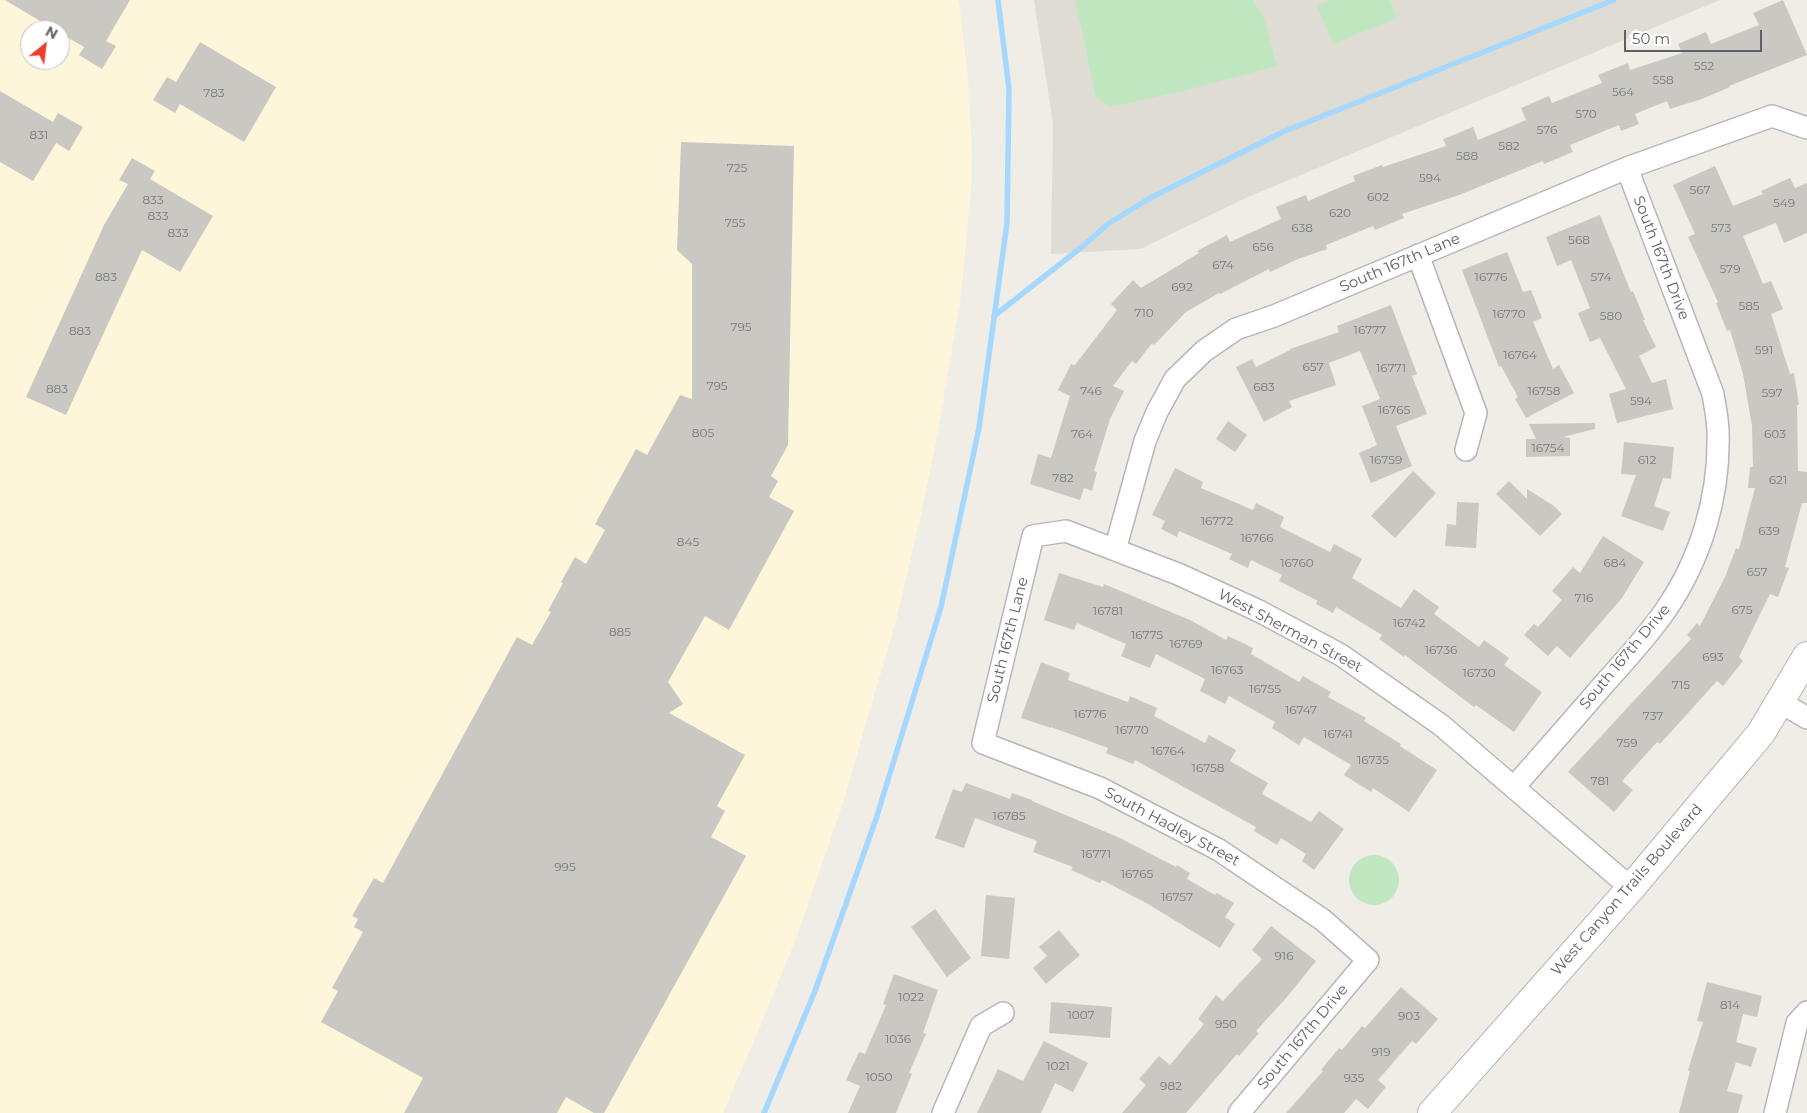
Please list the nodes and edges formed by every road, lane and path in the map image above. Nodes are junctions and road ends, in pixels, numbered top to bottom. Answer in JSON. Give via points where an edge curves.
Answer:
{"nodes":[{"id":1,"x":1807,"y":128,"type":"edge"},
{"id":2,"x":1627,"y":168,"type":"junction"},
{"id":3,"x":1418,"y":256,"type":"junction"},
{"id":4,"x":1466,"y":450,"type":"dead end"},
{"id":5,"x":1033,"y":536,"type":"joint"},
{"id":6,"x":1115,"y":550,"type":"junction"},
{"id":7,"x":1807,"y":656,"type":"edge"},
{"id":8,"x":1780,"y":702,"type":"junction"},
{"id":9,"x":1807,"y":718,"type":"edge"},
{"id":10,"x":983,"y":743,"type":"joint"},
{"id":11,"x":1514,"y":787,"type":"junction"},
{"id":12,"x":1631,"y":888,"type":"junction"},
{"id":13,"x":1368,"y":960,"type":"joint"},
{"id":14,"x":1807,"y":1012,"type":"edge"},
{"id":15,"x":1003,"y":1013,"type":"dead end"},
{"id":16,"x":943,"y":1113,"type":"edge"},
{"id":17,"x":1238,"y":1113,"type":"edge"},
{"id":18,"x":1432,"y":1113,"type":"edge"},
{"id":19,"x":1775,"y":1113,"type":"edge"}],
"edges":[{"from":1,"to":2,"type":"street","name":"South 167th Lane","via":[[1772,116]]},
{"from":2,"to":3,"type":"street","name":"South 167th Lane"},
{"from":2,"to":11,"type":"street","name":"South 167th Drive","via":[[1714,394],[1718,431],[1716,481],[1695,558],[1665,612]]},
{"from":3,"to":4,"type":"street","via":[[1476,413]]},
{"from":3,"to":6,"type":"street","name":"South 167th Lane","via":[[1236,329],[1204,351],[1175,379],[1145,442]]},
{"from":5,"to":6,"type":"street","name":"West Sherman Street","via":[[1066,531]]},
{"from":5,"to":10,"type":"street","name":"South 167th Lane"},
{"from":6,"to":11,"type":"street","name":"West Sherman Street","via":[[1259,611],[1342,655],[1441,725]]},
{"from":7,"to":8,"type":"street","name":"West Canyon Trails Boulevard"},
{"from":8,"to":9,"type":"street"},
{"from":8,"to":12,"type":"street","name":"West Canyon Trails Boulevard","via":[[1741,757]]},
{"from":10,"to":13,"type":"street","name":"South Hadley Street","via":[[1100,788],[1219,850],[1322,920]]},
{"from":11,"to":12,"type":"street","name":"West Sherman Street"},
{"from":12,"to":18,"type":"street","name":"West Canyon Trails Boulevard"},
{"from":13,"to":17,"type":"street","name":"South 167th Drive"},
{"from":14,"to":19,"type":"street","via":[[1797,1023]]},
{"from":15,"to":16,"type":"street","via":[[981,1026]]}]}
